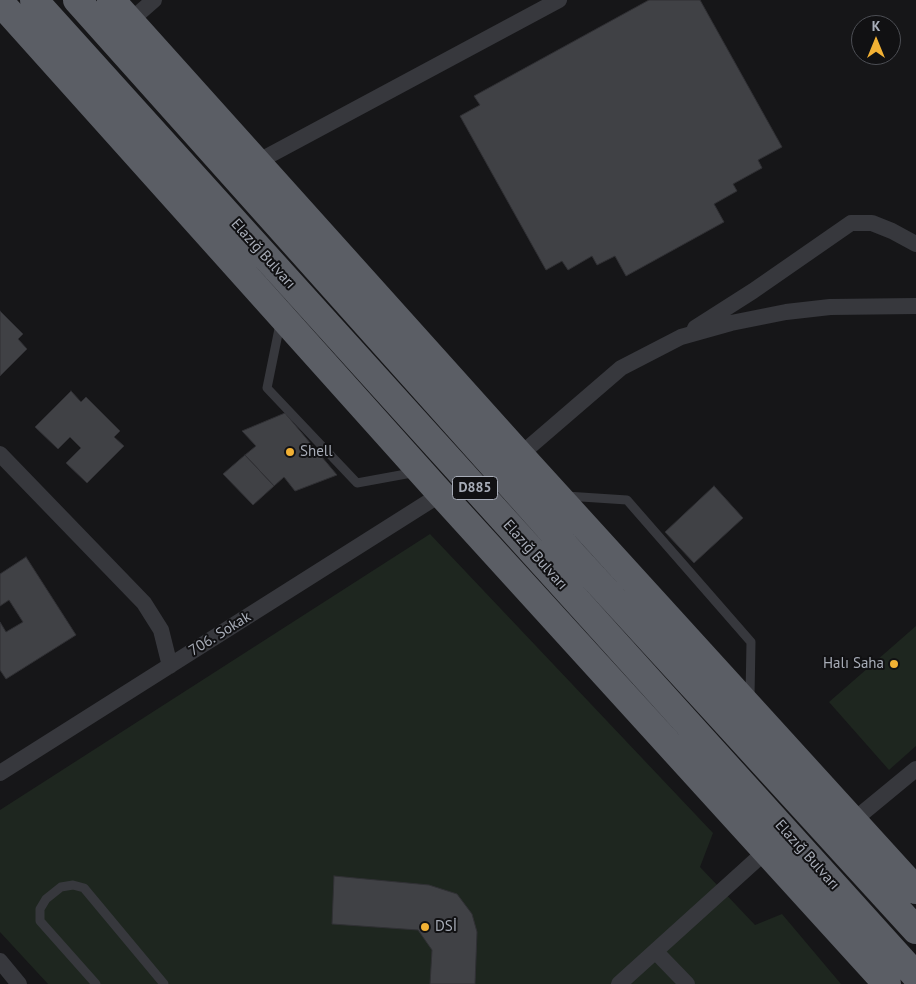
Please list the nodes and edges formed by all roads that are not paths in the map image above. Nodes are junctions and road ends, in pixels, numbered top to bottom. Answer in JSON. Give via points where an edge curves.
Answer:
{"nodes":[{"id":1,"x":34,"y":0,"type":"edge"},
{"id":2,"x":77,"y":0,"type":"edge"},
{"id":3,"x":111,"y":0,"type":"edge"},
{"id":4,"x":154,"y":0,"type":"edge"},
{"id":5,"x":559,"y":0,"type":"edge"},
{"id":6,"x":1,"y":5,"type":"edge"},
{"id":7,"x":130,"y":22,"type":"junction"},
{"id":8,"x":257,"y":162,"type":"junction"},
{"id":9,"x":916,"y":244,"type":"edge"},
{"id":10,"x":916,"y":306,"type":"edge"},
{"id":11,"x":282,"y":316,"type":"junction"},
{"id":12,"x":681,"y":337,"type":"junction"},
{"id":13,"x":0,"y":454,"type":"edge"},
{"id":14,"x":520,"y":455,"type":"junction"},
{"id":15,"x":421,"y":472,"type":"junction"},
{"id":16,"x":441,"y":494,"type":"junction"},
{"id":17,"x":557,"y":496,"type":"junction"},
{"id":18,"x":170,"y":666,"type":"junction"},
{"id":19,"x":749,"y":707,"type":"junction"},
{"id":20,"x":916,"y":769,"type":"edge"},
{"id":21,"x":0,"y":773,"type":"edge"},
{"id":22,"x":854,"y":820,"type":"junction"},
{"id":23,"x":766,"y":851,"type":"junction"},
{"id":24,"x":916,"y":890,"type":"edge"},
{"id":25,"x":916,"y":930,"type":"edge"},
{"id":26,"x":656,"y":952,"type":"junction"},
{"id":27,"x":1,"y":962,"type":"edge"},
{"id":28,"x":916,"y":976,"type":"edge"},
{"id":29,"x":19,"y":984,"type":"edge"},
{"id":30,"x":96,"y":984,"type":"edge"},
{"id":31,"x":163,"y":984,"type":"edge"},
{"id":32,"x":619,"y":984,"type":"edge"},
{"id":33,"x":687,"y":984,"type":"edge"},
{"id":34,"x":886,"y":984,"type":"edge"}],
"edges":[{"from":1,"to":28,"type":"highway","name":"Elazığ Bulvarı","number":"D885"},
{"from":2,"to":25,"type":"highway","name":"Elazığ Bulvarı","number":"D885","via":[[574,556]]},
{"from":3,"to":7,"type":"highway"},
{"from":4,"to":7,"type":"street"},
{"from":5,"to":8,"type":"street"},
{"from":6,"to":11,"type":"highway"},
{"from":7,"to":8,"type":"highway"},
{"from":8,"to":14,"type":"highway"},
{"from":9,"to":12,"type":"street","via":[[872,223],[851,223]]},
{"from":10,"to":12,"type":"street","via":[[840,306],[786,312]]},
{"from":11,"to":15,"type":"highway"},
{"from":11,"to":15,"type":"lane","via":[[267,388],[356,482]]},
{"from":12,"to":14,"type":"street","via":[[621,368]]},
{"from":13,"to":18,"type":"street","via":[[144,603],[160,630]]},
{"from":14,"to":17,"type":"highway"},
{"from":15,"to":16,"type":"highway"},
{"from":16,"to":18,"type":"street","name":"706. Sokak"},
{"from":16,"to":23,"type":"highway"},
{"from":17,"to":19,"type":"highway"},
{"from":17,"to":19,"type":"lane","via":[[627,500],[750,642]]},
{"from":18,"to":21,"type":"street","name":"706. Sokak"},
{"from":19,"to":22,"type":"highway"},
{"from":20,"to":22,"type":"street"},
{"from":22,"to":24,"type":"highway"},
{"from":23,"to":26,"type":"street"},
{"from":23,"to":34,"type":"highway"},
{"from":26,"to":32,"type":"street"},
{"from":26,"to":33,"type":"street"},
{"from":27,"to":29,"type":"street"},
{"from":30,"to":31,"type":"lane","via":[[40,921],[40,909],[61,887],[74,884],[84,888]]}]}
